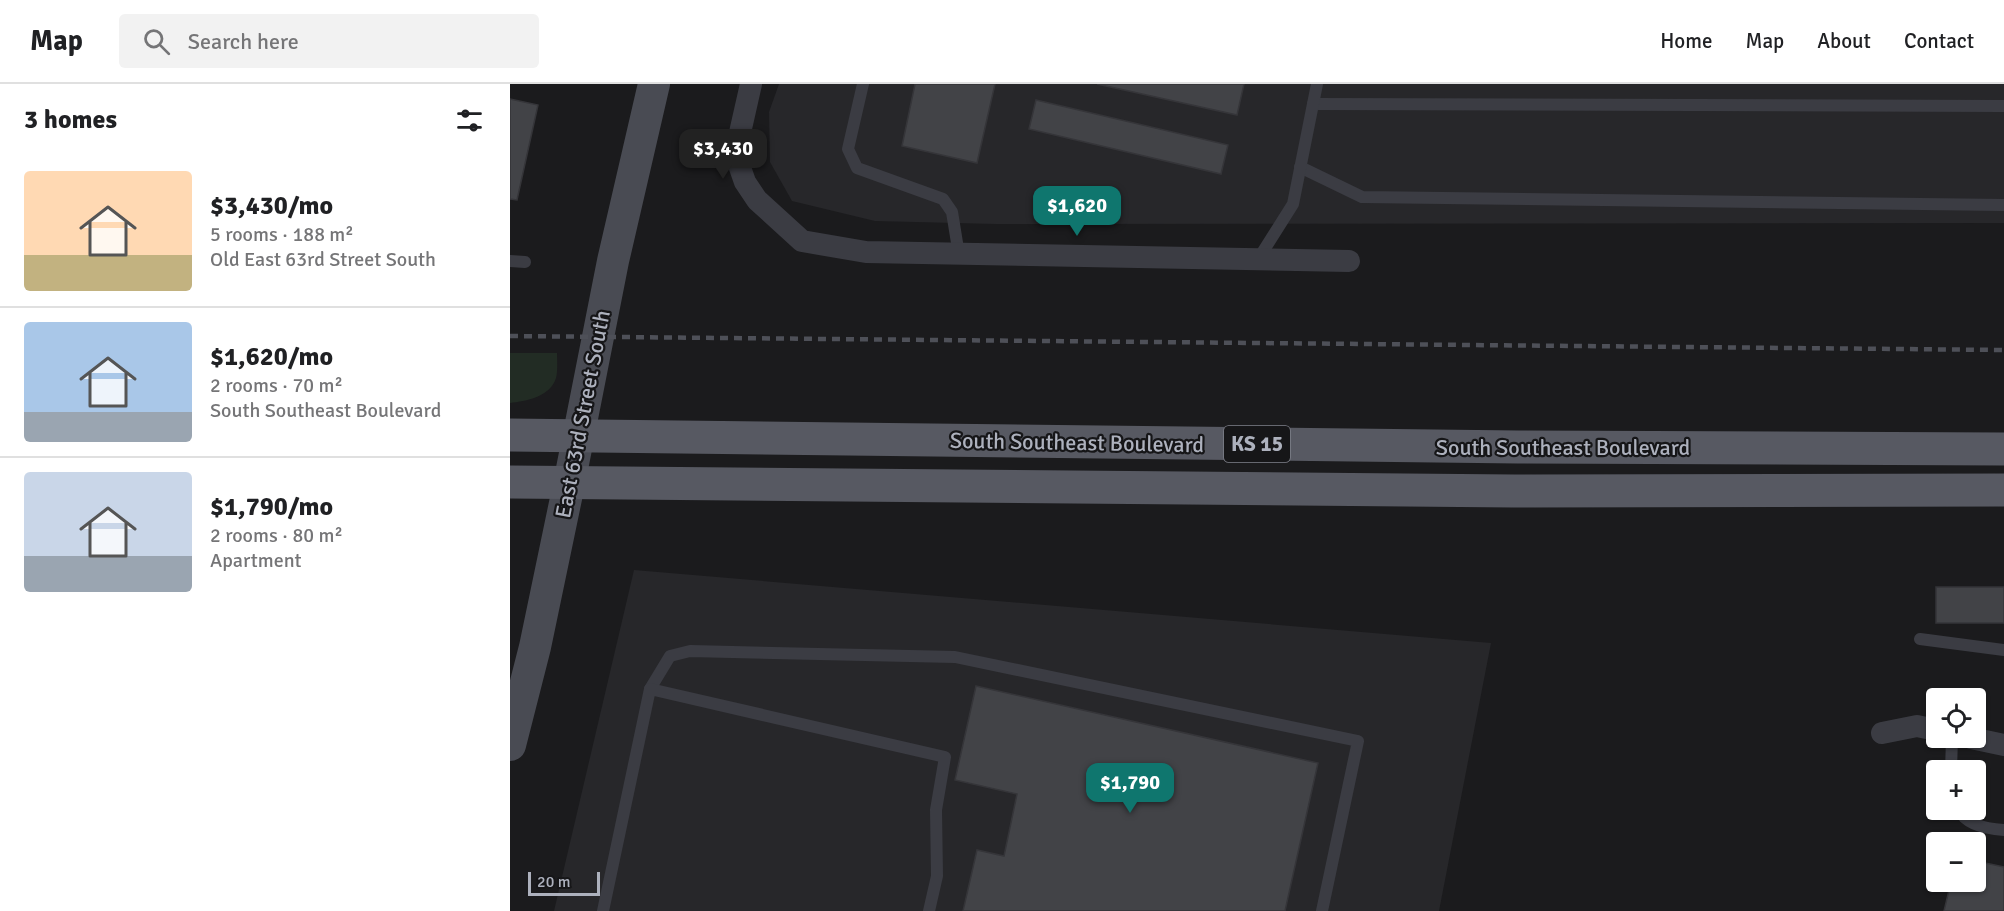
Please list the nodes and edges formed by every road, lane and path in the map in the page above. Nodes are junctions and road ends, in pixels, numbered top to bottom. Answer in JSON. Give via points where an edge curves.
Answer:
{"nodes":[{"id":1,"x":654,"y":84,"type":"edge"},
{"id":2,"x":751,"y":84,"type":"edge"},
{"id":3,"x":862,"y":84,"type":"edge"},
{"id":4,"x":1317,"y":84,"type":"edge"},
{"id":5,"x":1313,"y":104,"type":"junction"},
{"id":6,"x":2004,"y":106,"type":"edge"},
{"id":7,"x":1300,"y":167,"type":"junction"},
{"id":8,"x":2004,"y":205,"type":"edge"},
{"id":9,"x":959,"y":255,"type":"junction"},
{"id":10,"x":510,"y":261,"type":"edge"},
{"id":11,"x":1257,"y":261,"type":"junction"},
{"id":12,"x":1349,"y":261,"type":"dead end"},
{"id":13,"x":525,"y":262,"type":"dead end"},
{"id":14,"x":510,"y":435,"type":"edge"},
{"id":15,"x":578,"y":436,"type":"junction"},
{"id":16,"x":2004,"y":449,"type":"edge"},
{"id":17,"x":510,"y":482,"type":"edge"},
{"id":18,"x":569,"y":484,"type":"junction"},
{"id":19,"x":2004,"y":490,"type":"edge"},
{"id":20,"x":1920,"y":639,"type":"dead end"},
{"id":21,"x":2004,"y":650,"type":"edge"},
{"id":22,"x":650,"y":689,"type":"junction"},
{"id":23,"x":1926,"y":728,"type":"edge"},
{"id":24,"x":1882,"y":733,"type":"dead end"},
{"id":25,"x":1986,"y":741,"type":"edge"},
{"id":26,"x":510,"y":745,"type":"edge"},
{"id":27,"x":2004,"y":745,"type":"edge"},
{"id":28,"x":1971,"y":820,"type":"edge"},
{"id":29,"x":2004,"y":830,"type":"edge"},
{"id":30,"x":603,"y":911,"type":"edge"},
{"id":31,"x":928,"y":911,"type":"edge"},
{"id":32,"x":1322,"y":911,"type":"edge"}],
"edges":[{"from":1,"to":15,"type":"main road","name":"East 63rd Street South"},
{"from":2,"to":9,"type":"street","via":[[737,146],[738,162],[756,200],[802,241],[866,252]]},
{"from":3,"to":9,"type":"lane","via":[[848,149],[857,168],[944,199],[952,212]]},
{"from":4,"to":5,"type":"lane"},
{"from":5,"to":6,"type":"lane"},
{"from":5,"to":7,"type":"lane"},
{"from":7,"to":8,"type":"lane","via":[[1362,197]]},
{"from":7,"to":11,"type":"lane","via":[[1293,204]]},
{"from":9,"to":11,"type":"street"},
{"from":10,"to":13,"type":"lane"},
{"from":11,"to":12,"type":"street"},
{"from":14,"to":15,"type":"main road","name":"South Southeast Boulevard","number":"KS 15"},
{"from":15,"to":16,"type":"main road","name":"South Southeast Boulevard","number":"KS 15"},
{"from":15,"to":18,"type":"main road","name":"East 63rd Street South"},
{"from":17,"to":18,"type":"main road","name":"South Southeast Boulevard","number":"KS 15"},
{"from":18,"to":19,"type":"main road","name":"South Southeast Boulevard","number":"KS 15","via":[[1502,491]]},
{"from":18,"to":26,"type":"main road","name":"East 63rd Street South"},
{"from":20,"to":21,"type":"lane"},
{"from":22,"to":30,"type":"lane"},
{"from":22,"to":31,"type":"lane","via":[[945,757],[936,810],[937,876]]},
{"from":22,"to":32,"type":"lane","via":[[670,656],[690,651],[955,657],[1358,741]]},
{"from":23,"to":24,"type":"street"},
{"from":25,"to":27,"type":"street"},
{"from":28,"to":29,"type":"lane","via":[[1985,828]]}]}
